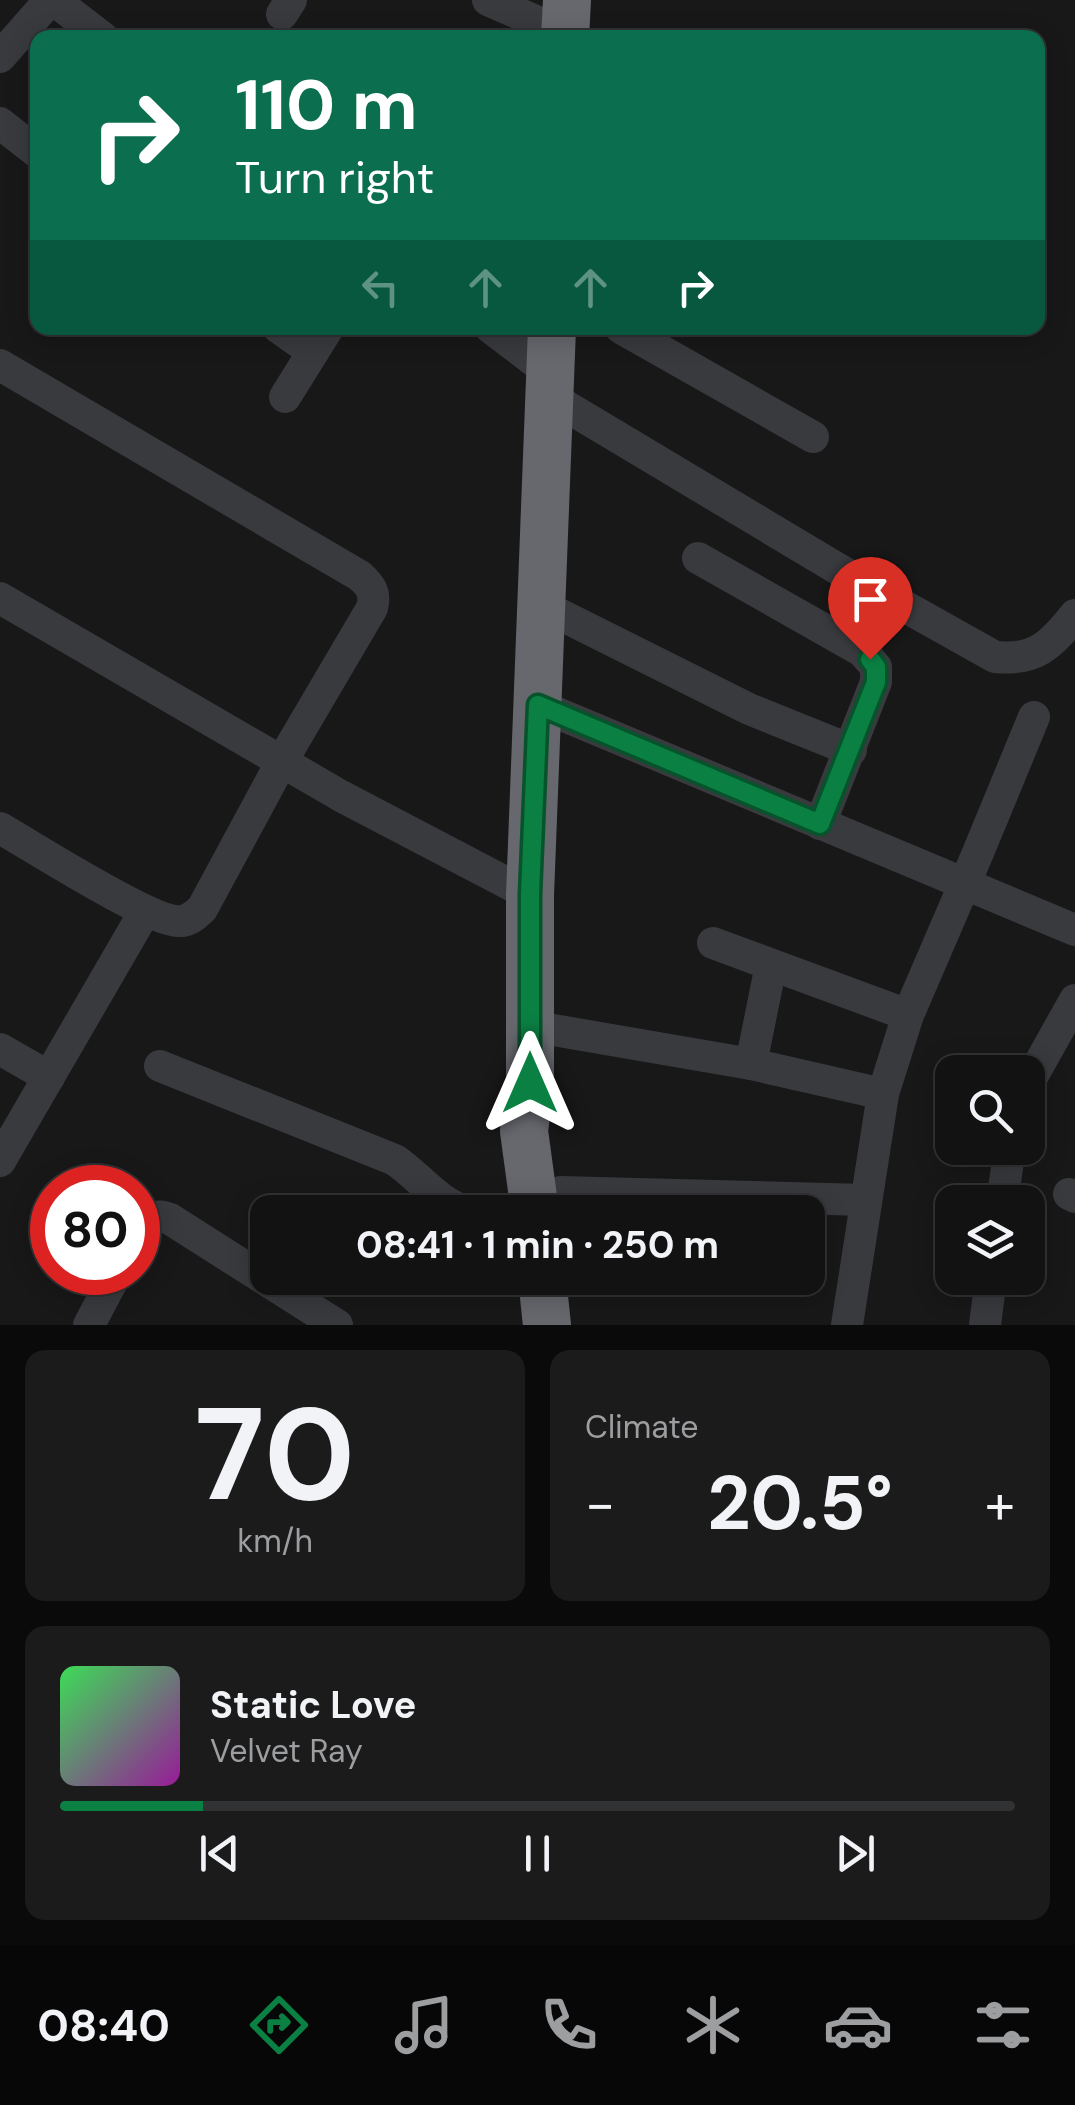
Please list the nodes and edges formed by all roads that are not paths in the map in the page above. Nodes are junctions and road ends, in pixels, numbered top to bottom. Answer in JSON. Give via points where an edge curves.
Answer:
{"nodes":[{"id":1,"x":52,"y":0,"type":"edge"},
{"id":2,"x":488,"y":0,"type":"edge"},
{"id":3,"x":566,"y":24,"type":"edge"},
{"id":4,"x":92,"y":30,"type":"edge"},
{"id":5,"x":0,"y":57,"type":"edge"},
{"id":6,"x":0,"y":123,"type":"edge"},
{"id":7,"x":30,"y":139,"type":"edge"},
{"id":8,"x":502,"y":335,"type":"edge"},
{"id":9,"x":633,"y":335,"type":"edge"},
{"id":10,"x":321,"y":340,"type":"edge"},
{"id":11,"x":0,"y":365,"type":"edge"},
{"id":12,"x":550,"y":365,"type":"edge"},
{"id":13,"x":285,"y":397,"type":"dead end"},
{"id":14,"x":813,"y":436,"type":"dead end"},
{"id":15,"x":698,"y":558,"type":"dead end"},
{"id":16,"x":0,"y":598,"type":"edge"},
{"id":17,"x":541,"y":605,"type":"junction"},
{"id":18,"x":1075,"y":615,"type":"edge"},
{"id":19,"x":538,"y":705,"type":"junction"},
{"id":20,"x":1034,"y":717,"type":"dead end"},
{"id":21,"x":850,"y":750,"type":"junction"},
{"id":22,"x":282,"y":761,"type":"junction"},
{"id":23,"x":820,"y":824,"type":"junction"},
{"id":24,"x":0,"y":828,"type":"edge"},
{"id":25,"x":964,"y":885,"type":"junction"},
{"id":26,"x":530,"y":894,"type":"junction"},
{"id":27,"x":144,"y":911,"type":"junction"},
{"id":28,"x":1075,"y":930,"type":"edge"},
{"id":29,"x":713,"y":943,"type":"dead end"},
{"id":30,"x":771,"y":965,"type":"junction"},
{"id":31,"x":908,"y":1014,"type":"junction"},
{"id":32,"x":1072,"y":1014,"type":"edge"},
{"id":33,"x":530,"y":1026,"type":"junction"},
{"id":34,"x":0,"y":1048,"type":"edge"},
{"id":35,"x":1045,"y":1057,"type":"edge"},
{"id":36,"x":751,"y":1064,"type":"junction"},
{"id":37,"x":160,"y":1066,"type":"dead end"},
{"id":38,"x":49,"y":1076,"type":"junction"},
{"id":39,"x":883,"y":1094,"type":"junction"},
{"id":40,"x":0,"y":1160,"type":"edge"},
{"id":41,"x":438,"y":1195,"type":"edge"},
{"id":42,"x":549,"y":1195,"type":"edge"},
{"id":43,"x":866,"y":1200,"type":"junction"},
{"id":44,"x":825,"y":1201,"type":"edge"},
{"id":45,"x":160,"y":1216,"type":"edge"},
{"id":46,"x":105,"y":1295,"type":"edge"},
{"id":47,"x":544,"y":1295,"type":"edge"},
{"id":48,"x":572,"y":1295,"type":"edge"},
{"id":49,"x":989,"y":1295,"type":"edge"},
{"id":50,"x":89,"y":1325,"type":"edge"},
{"id":51,"x":338,"y":1325,"type":"edge"},
{"id":52,"x":547,"y":1325,"type":"edge"},
{"id":53,"x":575,"y":1325,"type":"edge"},
{"id":54,"x":847,"y":1325,"type":"edge"},
{"id":55,"x":985,"y":1325,"type":"edge"}],
"edges":[{"from":1,"to":4,"type":"street"},
{"from":1,"to":5,"type":"street"},
{"from":2,"to":3,"type":"street"},
{"from":6,"to":7,"type":"street"},
{"from":8,"to":12,"type":"street"},
{"from":9,"to":14,"type":"street"},
{"from":10,"to":13,"type":"street"},
{"from":11,"to":22,"type":"street","via":[[360,576],[373,591],[372,608]]},
{"from":12,"to":17,"type":"highway"},
{"from":12,"to":18,"type":"street","via":[[838,568],[995,657],[1046,648]]},
{"from":15,"to":21,"type":"street","via":[[870,659],[876,682]]},
{"from":16,"to":22,"type":"street"},
{"from":17,"to":19,"type":"highway"},
{"from":17,"to":21,"type":"street","via":[[725,698]]},
{"from":19,"to":23,"type":"street"},
{"from":19,"to":26,"type":"highway"},
{"from":20,"to":25,"type":"street"},
{"from":21,"to":23,"type":"street"},
{"from":22,"to":26,"type":"street"},
{"from":22,"to":27,"type":"street","via":[[202,909],[179,922]]},
{"from":23,"to":25,"type":"street"},
{"from":24,"to":27,"type":"street"},
{"from":25,"to":28,"type":"street"},
{"from":25,"to":31,"type":"street"},
{"from":26,"to":33,"type":"highway"},
{"from":27,"to":38,"type":"street"},
{"from":29,"to":30,"type":"street"},
{"from":30,"to":31,"type":"street"},
{"from":30,"to":36,"type":"street"},
{"from":31,"to":39,"type":"street"},
{"from":32,"to":35,"type":"street"},
{"from":33,"to":36,"type":"street"},
{"from":33,"to":42,"type":"highway","via":[[524,1130]]},
{"from":34,"to":38,"type":"street"},
{"from":36,"to":39,"type":"street"},
{"from":37,"to":41,"type":"street","via":[[395,1160]]},
{"from":38,"to":40,"type":"street"},
{"from":39,"to":43,"type":"street"},
{"from":43,"to":44,"type":"street"},
{"from":43,"to":54,"type":"street"},
{"from":45,"to":51,"type":"street"},
{"from":46,"to":50,"type":"street"},
{"from":47,"to":52,"type":"highway"},
{"from":48,"to":53,"type":"highway"},
{"from":49,"to":55,"type":"street"}]}
